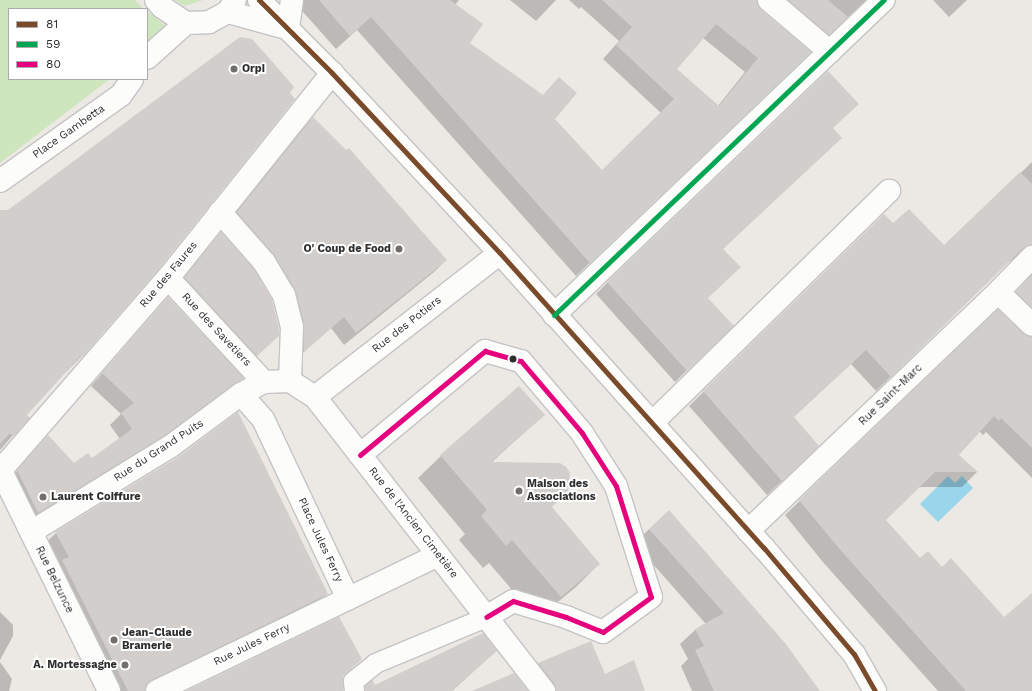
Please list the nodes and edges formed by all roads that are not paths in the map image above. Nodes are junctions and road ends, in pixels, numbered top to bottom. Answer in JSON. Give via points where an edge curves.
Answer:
{"nodes":[{"id":1,"x":156,"y":0,"type":"edge"},
{"id":2,"x":259,"y":0,"type":"edge"},
{"id":3,"x":292,"y":0,"type":"edge"},
{"id":4,"x":769,"y":0,"type":"edge"},
{"id":5,"x":884,"y":0,"type":"edge"},
{"id":6,"x":232,"y":6,"type":"edge"},
{"id":7,"x":186,"y":23,"type":"junction"},
{"id":8,"x":288,"y":28,"type":"junction"},
{"id":9,"x":830,"y":52,"type":"junction"},
{"id":10,"x":148,"y":57,"type":"edge"},
{"id":11,"x":332,"y":73,"type":"junction"},
{"id":12,"x":131,"y":80,"type":"edge"},
{"id":13,"x":0,"y":181,"type":"edge"},
{"id":14,"x":889,"y":191,"type":"dead end"},
{"id":15,"x":220,"y":212,"type":"junction"},
{"id":16,"x":500,"y":253,"type":"junction"},
{"id":17,"x":1032,"y":257,"type":"edge"},
{"id":18,"x":168,"y":278,"type":"junction"},
{"id":19,"x":998,"y":292,"type":"junction"},
{"id":20,"x":554,"y":315,"type":"junction"},
{"id":21,"x":1032,"y":325,"type":"edge"},
{"id":22,"x":290,"y":381,"type":"junction"},
{"id":23,"x":264,"y":382,"type":"junction"},
{"id":24,"x":242,"y":394,"type":"junction"},
{"id":25,"x":315,"y":397,"type":"junction"},
{"id":26,"x":652,"y":423,"type":"junction"},
{"id":27,"x":360,"y":455,"type":"junction"},
{"id":28,"x":0,"y":470,"type":"edge"},
{"id":29,"x":748,"y":531,"type":"junction"},
{"id":30,"x":30,"y":532,"type":"junction"},
{"id":31,"x":438,"y":555,"type":"junction"},
{"id":32,"x":348,"y":599,"type":"junction"},
{"id":33,"x":486,"y":617,"type":"junction"},
{"id":34,"x":109,"y":691,"type":"edge"},
{"id":35,"x":157,"y":691,"type":"edge"},
{"id":36,"x":354,"y":691,"type":"edge"},
{"id":37,"x":544,"y":691,"type":"edge"},
{"id":38,"x":875,"y":691,"type":"edge"}],
"edges":[{"from":1,"to":7,"type":"street"},
{"from":2,"to":8,"type":"street"},
{"from":3,"to":8,"type":"street"},
{"from":4,"to":9,"type":"street"},
{"from":5,"to":9,"type":"street"},
{"from":6,"to":7,"type":"street","via":[[209,22]]},
{"from":6,"to":8,"type":"street"},
{"from":7,"to":10,"type":"street"},
{"from":8,"to":11,"type":"street"},
{"from":9,"to":20,"type":"street"},
{"from":11,"to":15,"type":"street","name":"Rue des Faures"},
{"from":11,"to":16,"type":"street"},
{"from":12,"to":13,"type":"street","name":"Place Gambetta","via":[[121,95]]},
{"from":14,"to":26,"type":"street"},
{"from":15,"to":18,"type":"street","name":"Rue des Faures"},
{"from":15,"to":22,"type":"street","via":[[264,262],[284,296],[292,327]]},
{"from":16,"to":20,"type":"street"},
{"from":16,"to":25,"type":"street","name":"Rue des Potiers"},
{"from":17,"to":19,"type":"street","name":"Rue Saint-Marc"},
{"from":18,"to":23,"type":"street","name":"Rue des Savetiers"},
{"from":18,"to":28,"type":"street","name":"Rue des Faures"},
{"from":19,"to":21,"type":"street"},
{"from":19,"to":29,"type":"street","name":"Rue Saint-Marc"},
{"from":20,"to":26,"type":"street"},
{"from":22,"to":23,"type":"street","name":"Rue du Grand Puits"},
{"from":22,"to":25,"type":"street","name":"Rue de l'Ancien Cimetière"},
{"from":23,"to":24,"type":"street","name":"Rue du Grand Puits"},
{"from":24,"to":30,"type":"street","name":"Rue du Grand Puits","via":[[171,446]]},
{"from":24,"to":32,"type":"street","name":"Place Jules Ferry","via":[[263,419]]},
{"from":25,"to":27,"type":"street","name":"Rue de l'Ancien Cimetière"},
{"from":26,"to":29,"type":"street"},
{"from":27,"to":31,"type":"street","name":"Rue de l'Ancien Cimetière"},
{"from":27,"to":33,"type":"street","via":[[485,351],[521,361],[582,433],[616,486],[651,597],[603,632],[566,617],[513,601]]},
{"from":28,"to":30,"type":"street","name":"Rue Belzunce"},
{"from":29,"to":38,"type":"street","via":[[854,654]]},
{"from":30,"to":34,"type":"street","name":"Rue Belzunce"},
{"from":31,"to":32,"type":"street"},
{"from":31,"to":33,"type":"street","name":"Rue de l'Ancien Cimetière"},
{"from":32,"to":35,"type":"street","name":"Rue Jules Ferry"},
{"from":33,"to":36,"type":"lane","via":[[375,663],[353,681]]},
{"from":33,"to":37,"type":"street","name":"Rue de l'Ancien Cimetière"}]}
